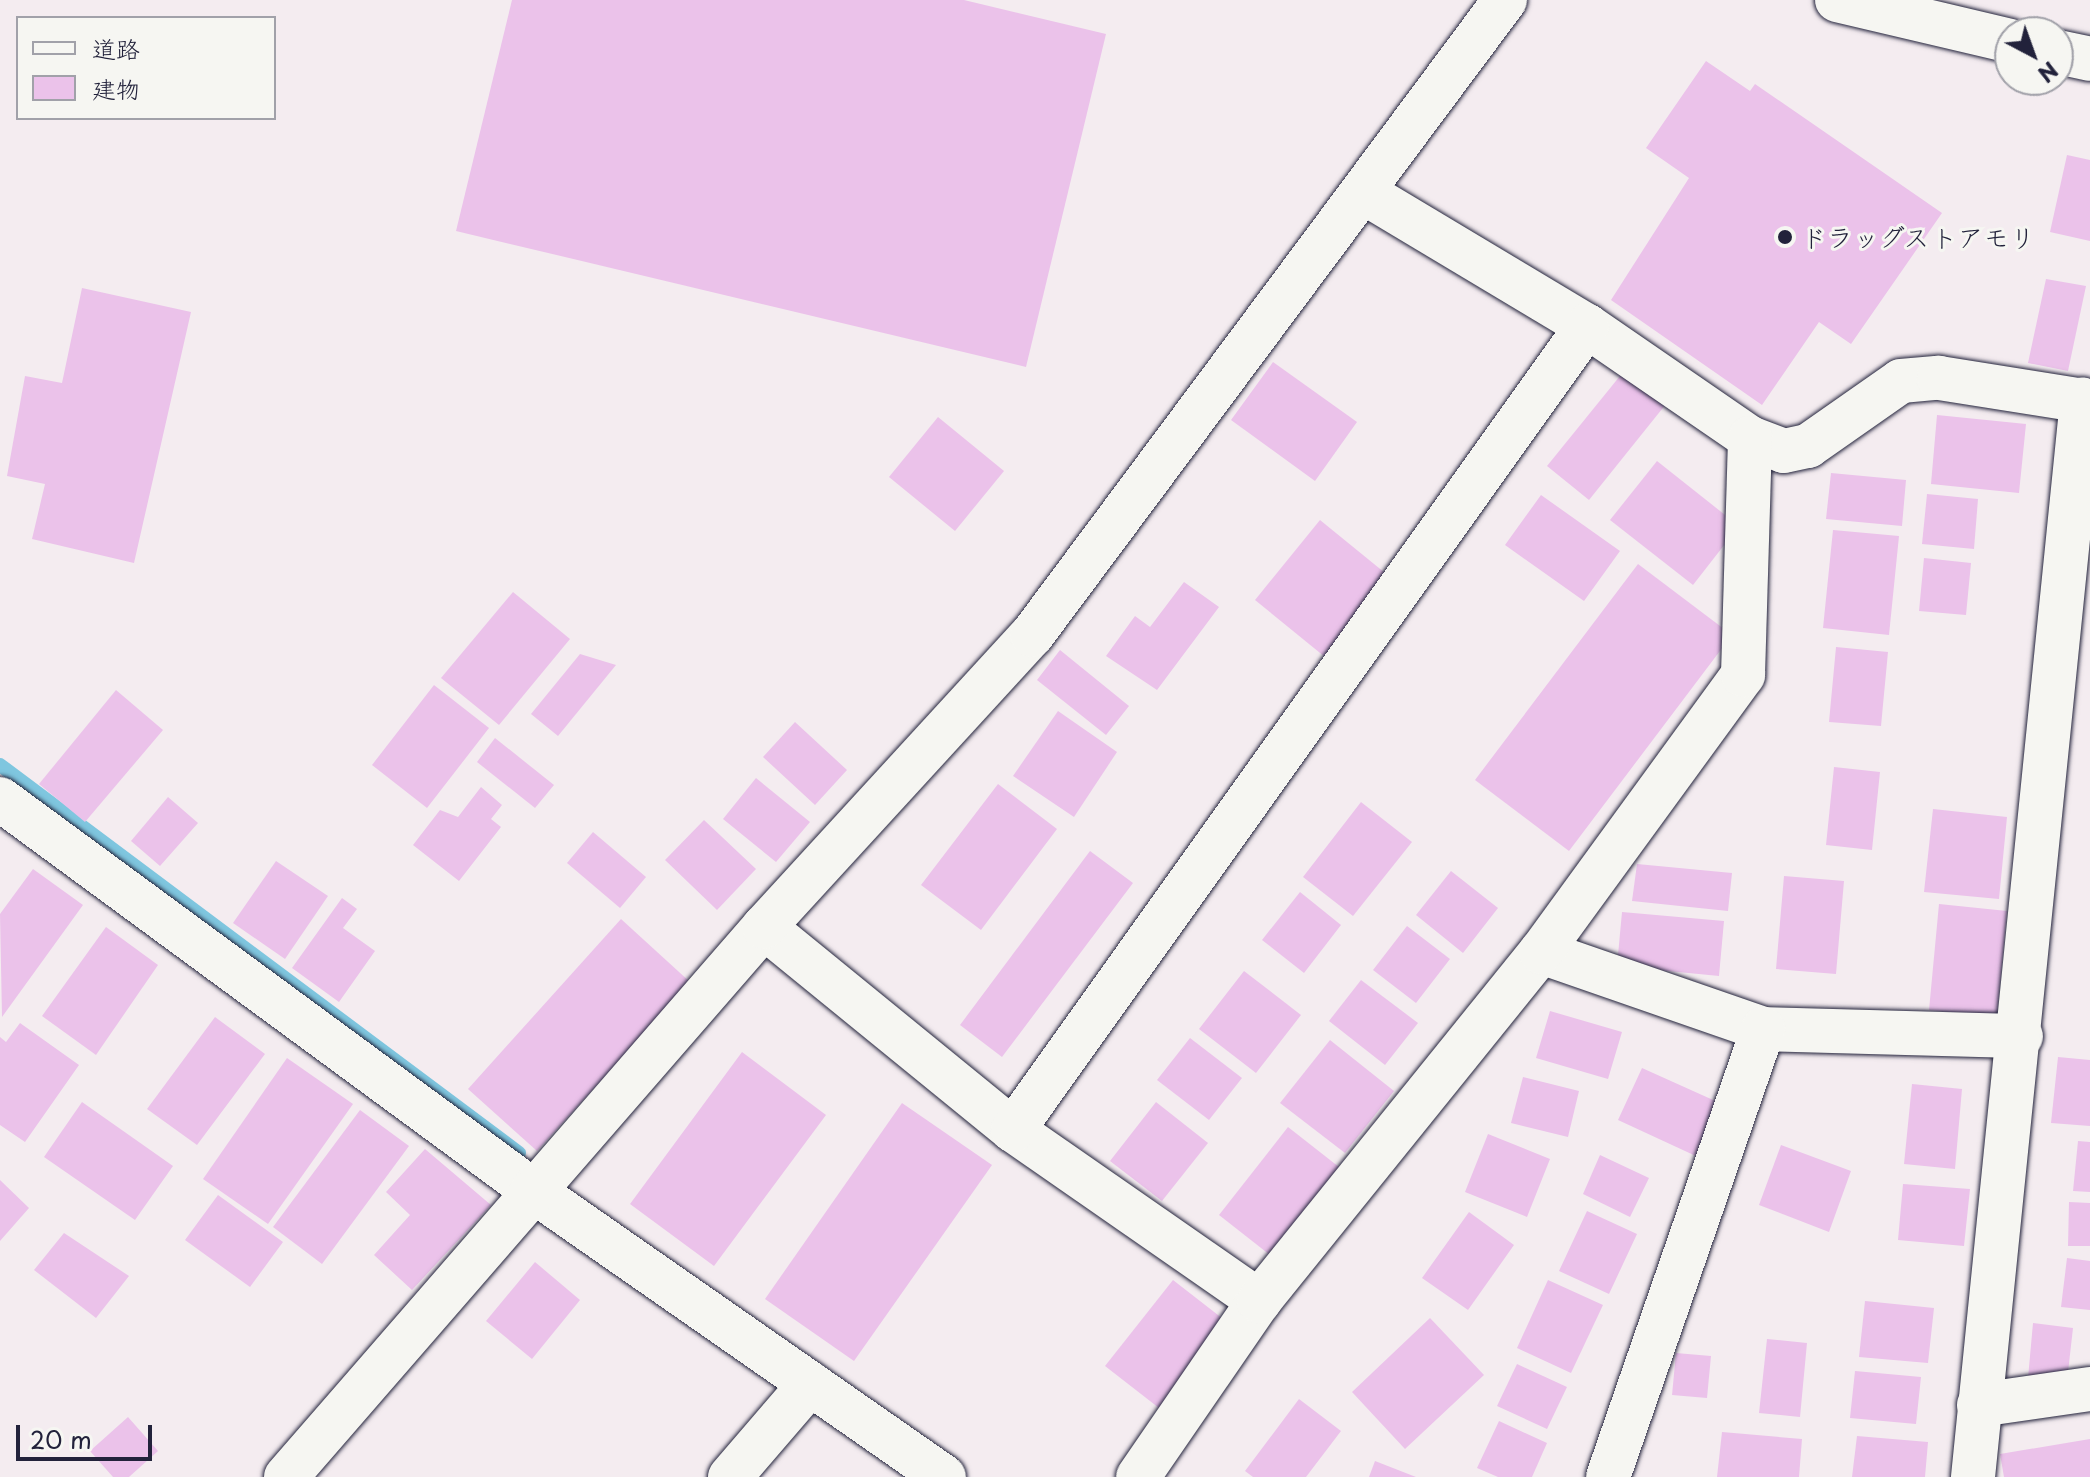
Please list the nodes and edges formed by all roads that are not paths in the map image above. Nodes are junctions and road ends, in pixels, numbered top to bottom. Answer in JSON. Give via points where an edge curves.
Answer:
{"nodes":[{"id":1,"x":1505,"y":0,"type":"edge"},
{"id":2,"x":1837,"y":0,"type":"edge"},
{"id":3,"x":1994,"y":37,"type":"edge"},
{"id":4,"x":1363,"y":192,"type":"junction"},
{"id":5,"x":1587,"y":326,"type":"junction"},
{"id":6,"x":2086,"y":401,"type":"edge"},
{"id":7,"x":1750,"y":438,"type":"junction"},
{"id":8,"x":0,"y":799,"type":"edge"},
{"id":9,"x":764,"y":927,"type":"junction"},
{"id":10,"x":1541,"y":952,"type":"junction"},
{"id":11,"x":1763,"y":1029,"type":"junction"},
{"id":12,"x":2021,"y":1036,"type":"junction"},
{"id":13,"x":1013,"y":1130,"type":"junction"},
{"id":14,"x":532,"y":1190,"type":"junction"},
{"id":15,"x":1259,"y":1301,"type":"junction"},
{"id":16,"x":810,"y":1384,"type":"junction"},
{"id":17,"x":2090,"y":1389,"type":"edge"},
{"id":18,"x":1979,"y":1405,"type":"junction"},
{"id":19,"x":286,"y":1477,"type":"edge"},
{"id":20,"x":730,"y":1477,"type":"edge"},
{"id":21,"x":944,"y":1477,"type":"edge"},
{"id":22,"x":1138,"y":1477,"type":"edge"},
{"id":23,"x":1608,"y":1477,"type":"edge"},
{"id":24,"x":1973,"y":1477,"type":"edge"}],
"edges":[{"from":1,"to":4,"type":"main road"},
{"from":2,"to":3,"type":"main road"},
{"from":4,"to":5,"type":"main road"},
{"from":4,"to":9,"type":"main road","via":[[1032,635]]},
{"from":5,"to":7,"type":"main road"},
{"from":5,"to":13,"type":"main road"},
{"from":6,"to":7,"type":"main road","via":[[1939,378],[1901,381],[1808,446],[1784,451]]},
{"from":6,"to":12,"type":"main road"},
{"from":7,"to":10,"type":"main road","via":[[1743,675]]},
{"from":8,"to":14,"type":"main road"},
{"from":9,"to":13,"type":"main road"},
{"from":9,"to":14,"type":"main road"},
{"from":10,"to":11,"type":"main road"},
{"from":10,"to":15,"type":"main road"},
{"from":11,"to":12,"type":"main road"},
{"from":11,"to":23,"type":"main road"},
{"from":12,"to":18,"type":"main road"},
{"from":13,"to":15,"type":"main road"},
{"from":14,"to":16,"type":"main road"},
{"from":14,"to":19,"type":"main road"},
{"from":15,"to":22,"type":"main road"},
{"from":16,"to":20,"type":"main road"},
{"from":16,"to":21,"type":"main road"},
{"from":17,"to":18,"type":"main road"},
{"from":18,"to":24,"type":"main road"}]}
